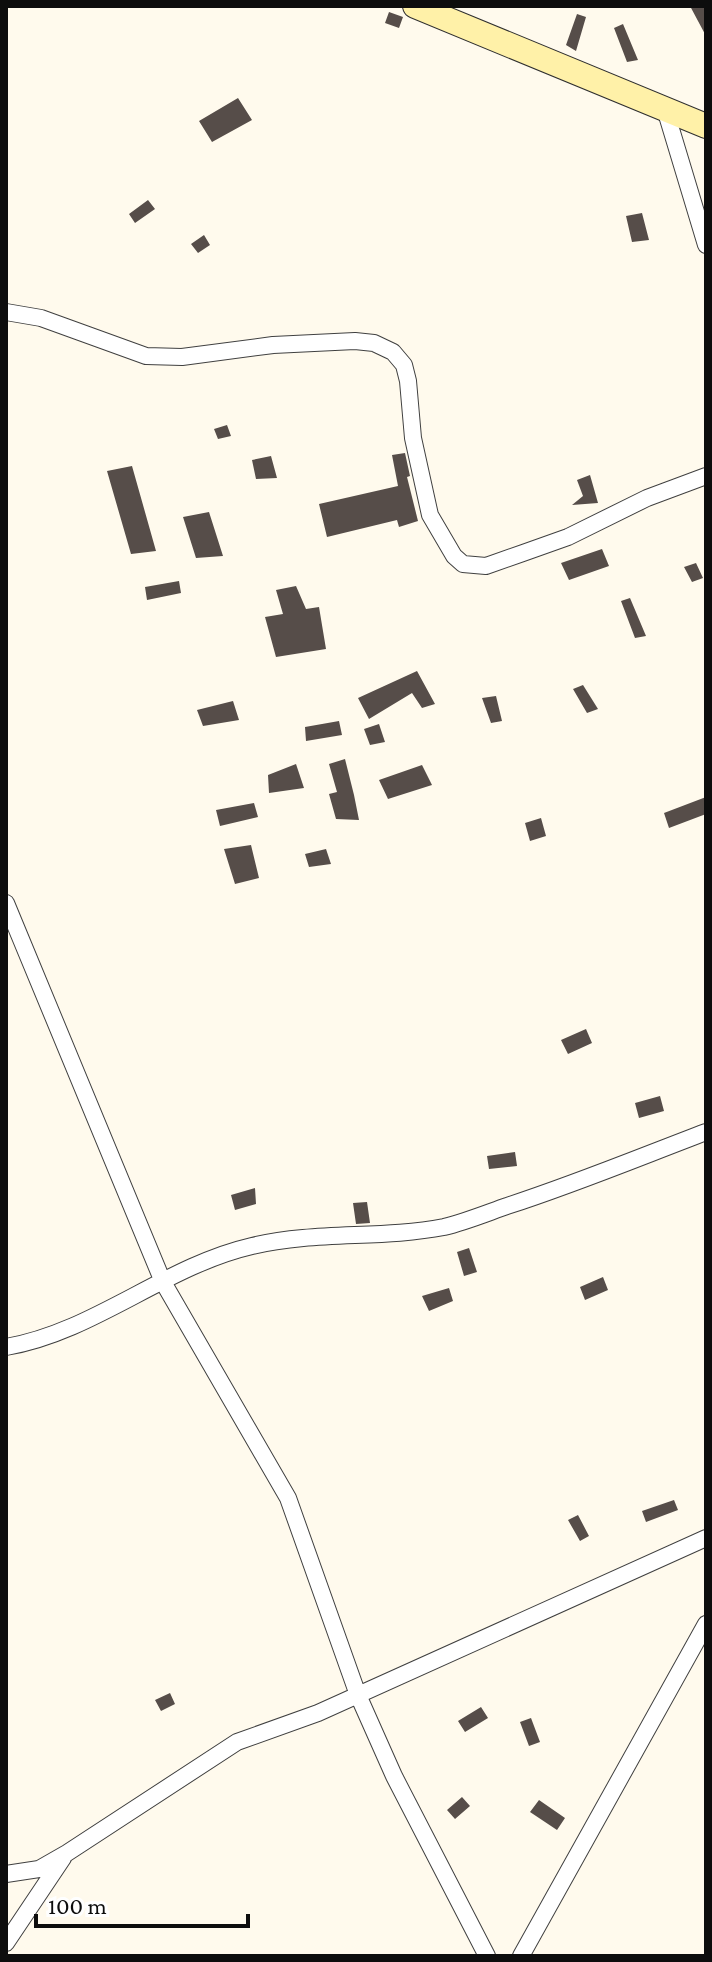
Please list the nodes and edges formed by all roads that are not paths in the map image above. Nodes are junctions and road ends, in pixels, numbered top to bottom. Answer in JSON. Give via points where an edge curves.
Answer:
{"nodes":[{"id":1,"x":415,"y":6,"type":"edge"},
{"id":2,"x":665,"y":109,"type":"junction"},
{"id":3,"x":706,"y":126,"type":"edge"},
{"id":4,"x":706,"y":245,"type":"edge"},
{"id":5,"x":6,"y":312,"type":"edge"},
{"id":6,"x":706,"y":476,"type":"edge"},
{"id":7,"x":6,"y":903,"type":"edge"},
{"id":8,"x":706,"y":1132,"type":"edge"},
{"id":9,"x":163,"y":1282,"type":"junction"},
{"id":10,"x":6,"y":1347,"type":"edge"},
{"id":11,"x":706,"y":1538,"type":"edge"},
{"id":12,"x":706,"y":1624,"type":"edge"},
{"id":13,"x":358,"y":1695,"type":"junction"},
{"id":14,"x":67,"y":1853,"type":"junction"},
{"id":15,"x":6,"y":1874,"type":"edge"},
{"id":16,"x":6,"y":1943,"type":"edge"},
{"id":17,"x":487,"y":1956,"type":"edge"},
{"id":18,"x":521,"y":1956,"type":"edge"}],
"edges":[{"from":1,"to":2,"type":"street"},
{"from":2,"to":3,"type":"street"},
{"from":2,"to":4,"type":"street"},
{"from":5,"to":6,"type":"street","via":[[41,318],[146,356],[355,341],[393,352],[408,381],[413,438],[430,515],[463,564],[486,566],[568,537]]},
{"from":7,"to":9,"type":"street"},
{"from":8,"to":9,"type":"street","via":[[444,1227],[251,1246]]},
{"from":9,"to":10,"type":"street","via":[[76,1324]]},
{"from":9,"to":13,"type":"street","via":[[288,1498]]},
{"from":11,"to":13,"type":"street"},
{"from":12,"to":18,"type":"street"},
{"from":13,"to":14,"type":"street","via":[[237,1742]]},
{"from":13,"to":17,"type":"street"},
{"from":14,"to":15,"type":"street","via":[[39,1869]]},
{"from":14,"to":16,"type":"street"}]}
